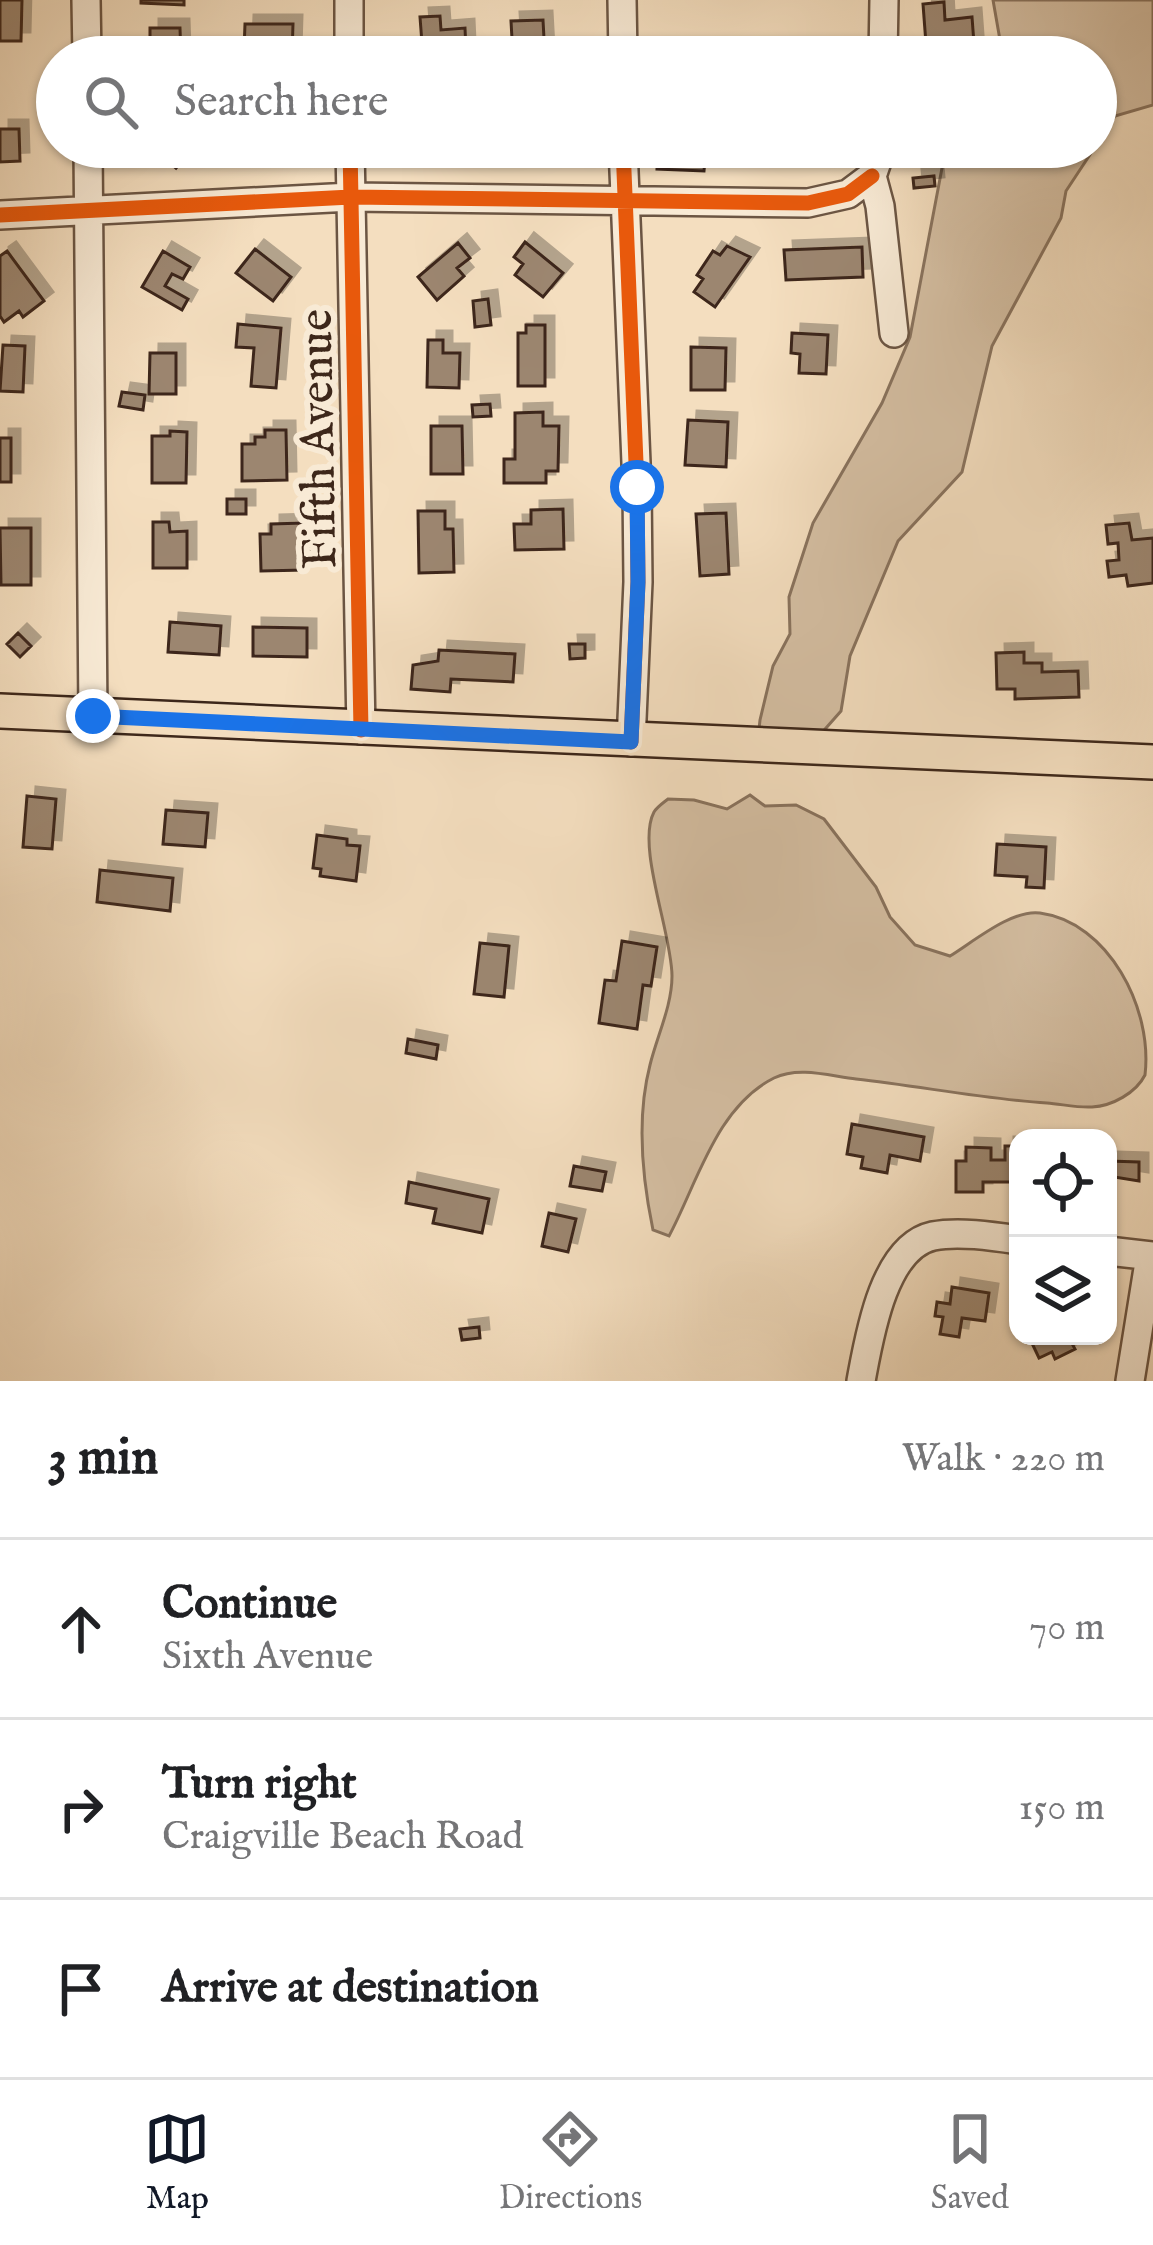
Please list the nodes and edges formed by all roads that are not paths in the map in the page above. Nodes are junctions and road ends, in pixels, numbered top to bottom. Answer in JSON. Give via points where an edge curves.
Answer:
{"nodes":[{"id":1,"x":86,"y":0,"type":"edge"},
{"id":2,"x":349,"y":0,"type":"edge"},
{"id":3,"x":622,"y":0,"type":"edge"},
{"id":4,"x":884,"y":0,"type":"edge"},
{"id":5,"x":87,"y":36,"type":"edge"},
{"id":6,"x":350,"y":36,"type":"edge"},
{"id":7,"x":623,"y":36,"type":"edge"},
{"id":8,"x":883,"y":36,"type":"edge"},
{"id":9,"x":88,"y":168,"type":"edge"},
{"id":10,"x":350,"y":168,"type":"edge"},
{"id":11,"x":623,"y":168,"type":"edge"},
{"id":12,"x":875,"y":168,"type":"edge"},
{"id":13,"x":872,"y":176,"type":"junction"},
{"id":14,"x":351,"y":197,"type":"junction"},
{"id":15,"x":623,"y":199,"type":"junction"},
{"id":16,"x":89,"y":211,"type":"junction"},
{"id":17,"x":0,"y":215,"type":"edge"},
{"id":18,"x":894,"y":333,"type":"dead end"},
{"id":19,"x":0,"y":712,"type":"edge"},
{"id":20,"x":93,"y":716,"type":"junction"},
{"id":21,"x":361,"y":730,"type":"junction"},
{"id":22,"x":631,"y":742,"type":"junction"},
{"id":23,"x":1153,"y":762,"type":"edge"},
{"id":24,"x":1009,"y":1239,"type":"edge"},
{"id":25,"x":1117,"y":1252,"type":"edge"},
{"id":26,"x":1152,"y":1256,"type":"edge"},
{"id":27,"x":861,"y":1381,"type":"edge"},
{"id":28,"x":1130,"y":1381,"type":"edge"}],
"edges":[{"from":1,"to":5,"type":"street"},
{"from":2,"to":6,"type":"street"},
{"from":3,"to":7,"type":"street"},
{"from":4,"to":8,"type":"street"},
{"from":9,"to":16,"type":"street"},
{"from":10,"to":14,"type":"street","name":"Fifth Avenue"},
{"from":11,"to":15,"type":"street"},
{"from":12,"to":13,"type":"street"},
{"from":13,"to":15,"type":"street","via":[[848,194],[808,203]]},
{"from":13,"to":18,"type":"street"},
{"from":14,"to":15,"type":"street"},
{"from":14,"to":16,"type":"street"},
{"from":14,"to":21,"type":"street","name":"Fifth Avenue"},
{"from":15,"to":22,"type":"street","via":[[637,487]]},
{"from":16,"to":17,"type":"street"},
{"from":16,"to":20,"type":"street"},
{"from":19,"to":20,"type":"main road"},
{"from":20,"to":21,"type":"main road"},
{"from":21,"to":22,"type":"main road"},
{"from":22,"to":23,"type":"main road"},
{"from":24,"to":27,"type":"street","via":[[954,1235],[919,1241],[899,1257]]},
{"from":25,"to":26,"type":"street"},
{"from":26,"to":28,"type":"street"}]}
